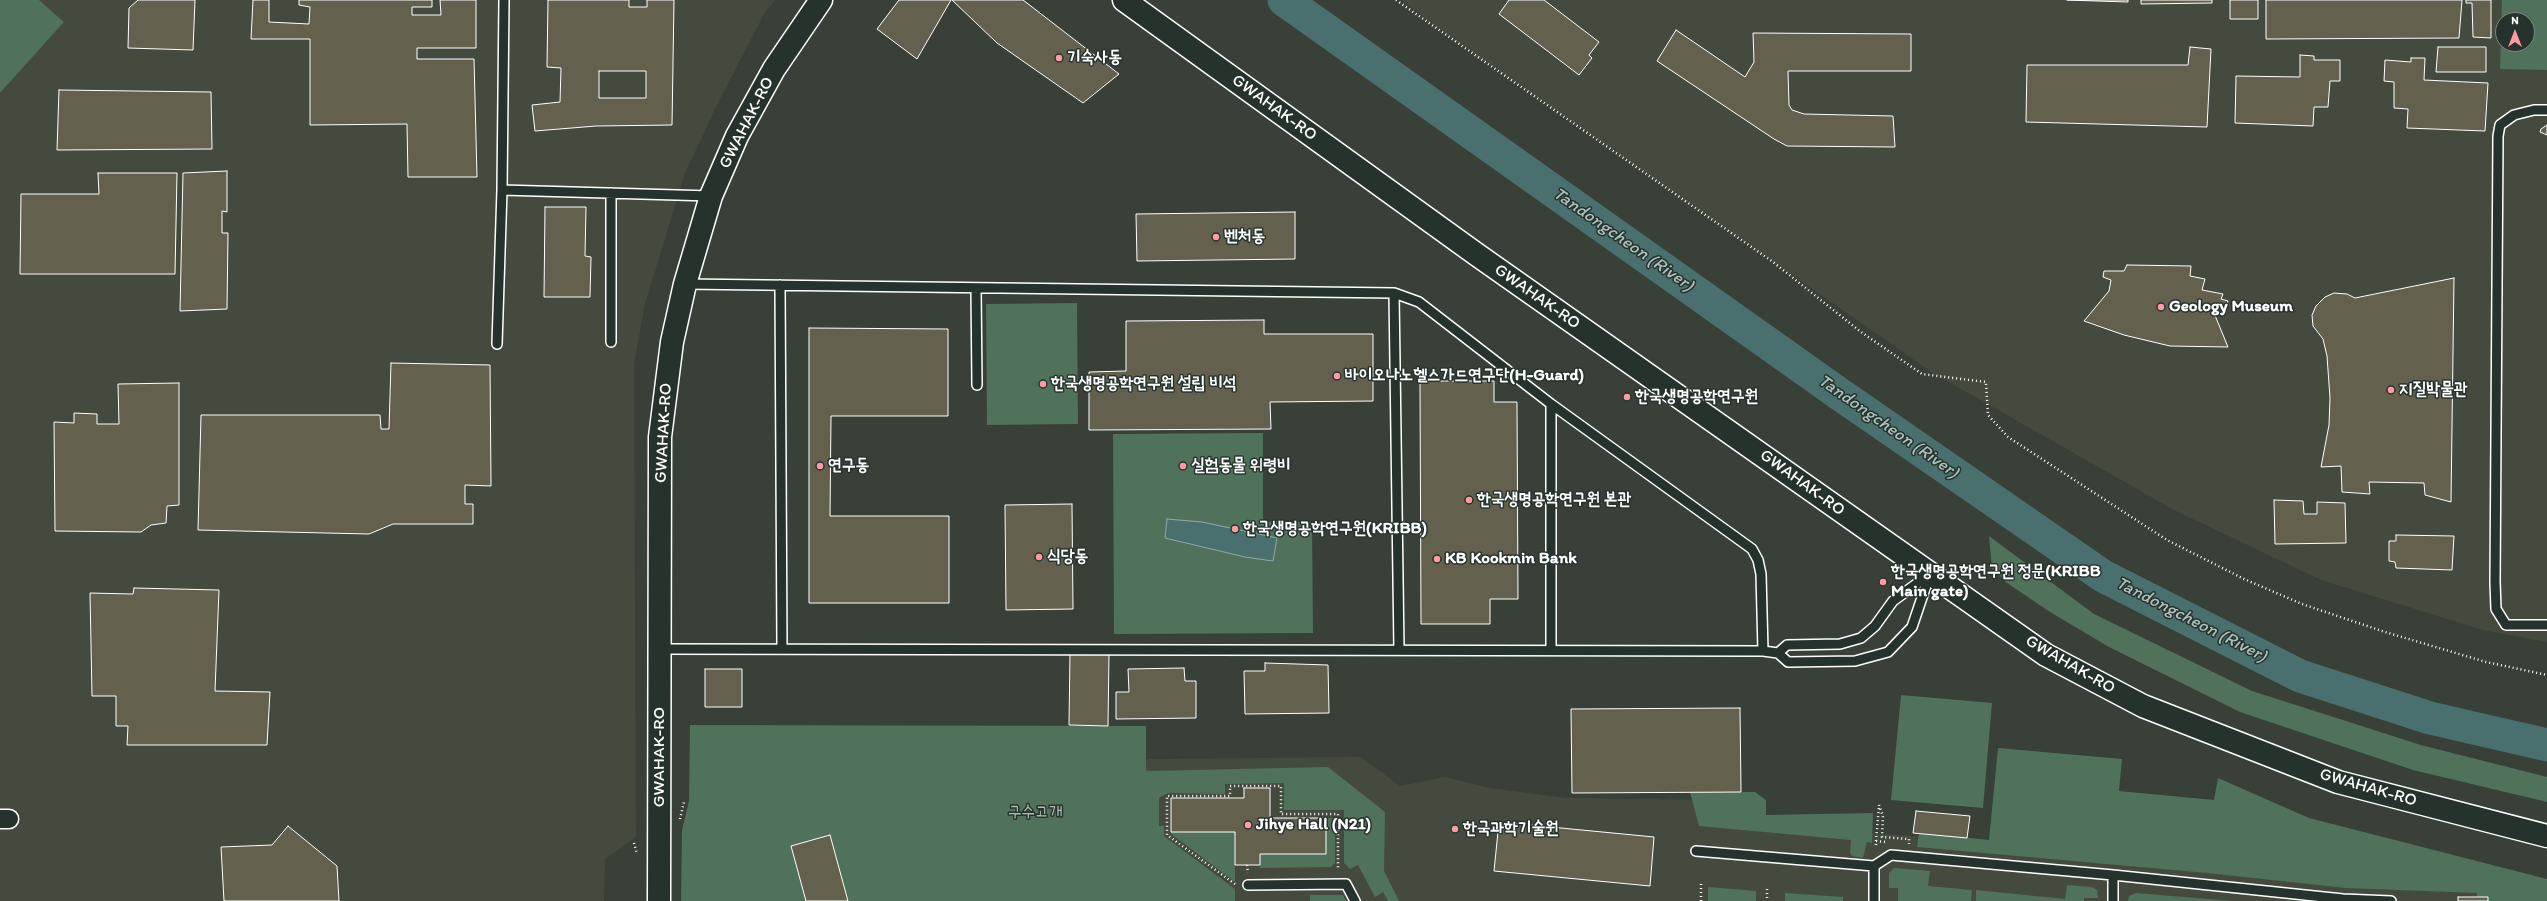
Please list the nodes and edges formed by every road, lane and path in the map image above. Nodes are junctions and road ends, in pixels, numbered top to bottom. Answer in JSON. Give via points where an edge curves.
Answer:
{"nodes":[{"id":1,"x":504,"y":0,"type":"edge"},
{"id":2,"x":821,"y":0,"type":"edge"},
{"id":3,"x":1124,"y":0,"type":"edge"},
{"id":4,"x":1396,"y":0,"type":"edge"},
{"id":5,"x":2547,"y":110,"type":"edge"},
{"id":6,"x":502,"y":190,"type":"junction"},
{"id":7,"x":612,"y":193,"type":"junction"},
{"id":8,"x":711,"y":196,"type":"junction"},
{"id":9,"x":685,"y":284,"type":"junction"},
{"id":10,"x":780,"y":285,"type":"junction"},
{"id":11,"x":976,"y":288,"type":"junction"},
{"id":12,"x":1394,"y":293,"type":"junction"},
{"id":13,"x":611,"y":342,"type":"dead end"},
{"id":14,"x":497,"y":344,"type":"dead end"},
{"id":15,"x":977,"y":385,"type":"dead end"},
{"id":16,"x":1551,"y":404,"type":"junction"},
{"id":17,"x":1930,"y":574,"type":"junction"},
{"id":18,"x":2547,"y":625,"type":"edge"},
{"id":19,"x":661,"y":649,"type":"junction"},
{"id":20,"x":782,"y":649,"type":"junction"},
{"id":21,"x":1399,"y":650,"type":"junction"},
{"id":22,"x":1551,"y":650,"type":"junction"},
{"id":23,"x":1763,"y":651,"type":"junction"},
{"id":24,"x":1778,"y":653,"type":"junction"},
{"id":25,"x":2547,"y":675,"type":"edge"},
{"id":26,"x":2547,"y":836,"type":"edge"},
{"id":27,"x":1882,"y":837,"type":"dead end"},
{"id":28,"x":1876,"y":841,"type":"dead end"},
{"id":29,"x":634,"y":843,"type":"dead end"},
{"id":30,"x":1696,"y":851,"type":"dead end"},
{"id":31,"x":637,"y":854,"type":"dead end"},
{"id":32,"x":1874,"y":866,"type":"junction"},
{"id":33,"x":2113,"y":874,"type":"junction"},
{"id":34,"x":1701,"y":883,"type":"dead end"},
{"id":35,"x":1338,"y":884,"type":"junction"},
{"id":36,"x":1248,"y":885,"type":"joint"},
{"id":37,"x":1767,"y":889,"type":"dead end"},
{"id":38,"x":2343,"y":900,"type":"edge"},
{"id":39,"x":659,"y":901,"type":"edge"},
{"id":40,"x":1355,"y":901,"type":"edge"},
{"id":41,"x":1701,"y":901,"type":"edge"},
{"id":42,"x":1767,"y":901,"type":"edge"},
{"id":43,"x":1874,"y":901,"type":"edge"},
{"id":44,"x":2112,"y":901,"type":"edge"},
{"id":45,"x":2391,"y":901,"type":"edge"}],
"edges":[{"from":1,"to":6,"type":"lane"},
{"from":2,"to":8,"type":"main road","name":"GWAHAK-RO","via":[[774,69],[737,136]]},
{"from":3,"to":17,"type":"main road","name":"GWAHAK-RO","via":[[1476,254]]},
{"from":4,"to":25,"type":"path","via":[[1773,262],[1861,332],[1922,374],[1986,382],[1988,415],[2008,437],[2167,540],[2244,579],[2302,604],[2486,662]]},
{"from":5,"to":18,"type":"lane","via":[[2514,115],[2500,125],[2498,136],[2495,582],[2496,609],[2506,625]]},
{"from":6,"to":7,"type":"lane"},
{"from":6,"to":14,"type":"lane"},
{"from":7,"to":8,"type":"lane"},
{"from":7,"to":13,"type":"lane"},
{"from":8,"to":9,"type":"main road","name":"GWAHAK-RO"},
{"from":9,"to":10,"type":"lane"},
{"from":9,"to":19,"type":"main road","name":"GWAHAK-RO","via":[[672,342],[660,437]]},
{"from":10,"to":11,"type":"lane"},
{"from":10,"to":20,"type":"lane"},
{"from":11,"to":12,"type":"lane"},
{"from":11,"to":15,"type":"lane"},
{"from":12,"to":16,"type":"lane","via":[[1419,302]]},
{"from":12,"to":21,"type":"lane"},
{"from":16,"to":22,"type":"lane"},
{"from":16,"to":23,"type":"lane","via":[[1752,549],[1761,574]]},
{"from":17,"to":24,"type":"lane","via":[[1893,601],[1875,626],[1861,638],[1840,644],[1788,645]]},
{"from":17,"to":24,"type":"lane","via":[[1912,627],[1888,652],[1855,661],[1796,662],[1788,662]]},
{"from":17,"to":26,"type":"main road","name":"GWAHAK-RO","via":[[2046,655],[2143,706],[2338,782]]},
{"from":19,"to":20,"type":"lane"},
{"from":19,"to":39,"type":"main road","name":"GWAHAK-RO"},
{"from":20,"to":21,"type":"lane"},
{"from":21,"to":22,"type":"lane"},
{"from":22,"to":23,"type":"lane"},
{"from":23,"to":24,"type":"lane"},
{"from":27,"to":28,"type":"path","via":[[1883,816],[1879,805]]},
{"from":29,"to":31,"type":"path"},
{"from":30,"to":32,"type":"lane"},
{"from":32,"to":33,"type":"lane","via":[[1891,855]]},
{"from":32,"to":43,"type":"lane"},
{"from":33,"to":38,"type":"lane"},
{"from":33,"to":44,"type":"lane"},
{"from":34,"to":41,"type":"path"},
{"from":35,"to":36,"type":"lane"},
{"from":35,"to":36,"type":"path","via":[[1338,814],[1281,814],[1281,786],[1230,786],[1230,796],[1167,796],[1167,835],[1236,885]]},
{"from":35,"to":40,"type":"lane","via":[[1346,884]]},
{"from":37,"to":42,"type":"path"},
{"from":38,"to":45,"type":"lane"}]}
